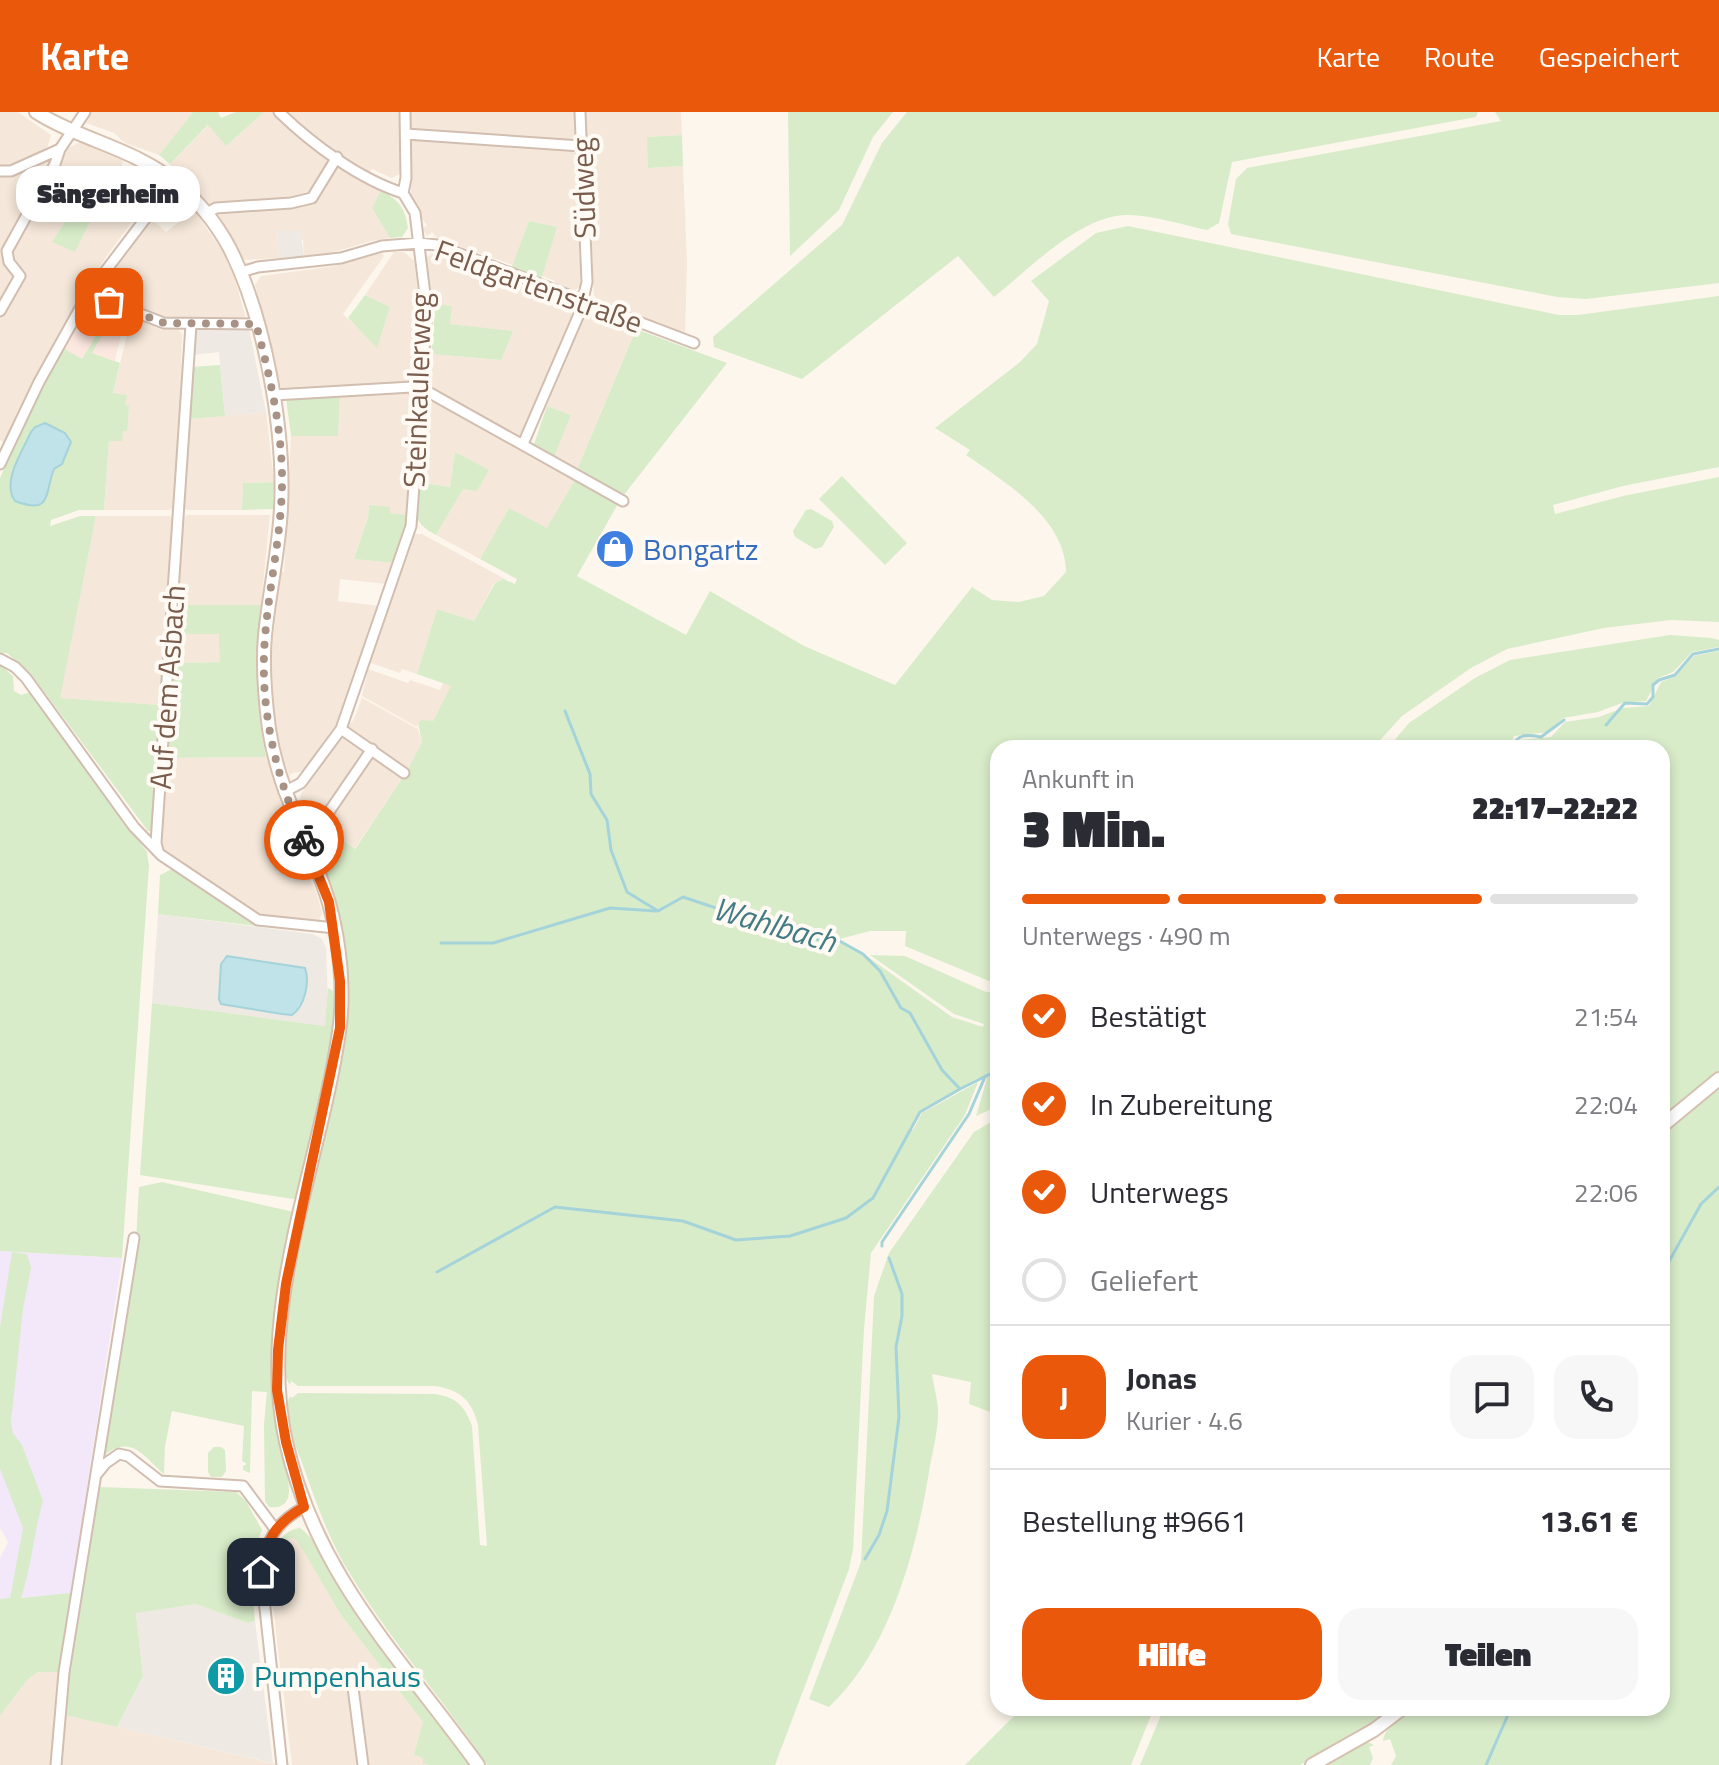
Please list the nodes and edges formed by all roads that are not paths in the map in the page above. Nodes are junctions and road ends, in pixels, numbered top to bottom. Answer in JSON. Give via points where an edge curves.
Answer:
{"nodes":[{"id":1,"x":36,"y":112,"type":"edge"},
{"id":2,"x":85,"y":112,"type":"edge"},
{"id":3,"x":279,"y":112,"type":"edge"},
{"id":4,"x":405,"y":112,"type":"edge"},
{"id":5,"x":580,"y":112,"type":"edge"},
{"id":6,"x":73,"y":132,"type":"junction"},
{"id":7,"x":406,"y":134,"type":"junction"},
{"id":8,"x":581,"y":146,"type":"junction"},
{"id":9,"x":60,"y":149,"type":"junction"},
{"id":10,"x":337,"y":157,"type":"junction"},
{"id":11,"x":0,"y":171,"type":"edge"},
{"id":12,"x":174,"y":181,"type":"junction"},
{"id":13,"x":403,"y":193,"type":"junction"},
{"id":14,"x":207,"y":213,"type":"junction"},
{"id":15,"x":419,"y":243,"type":"junction"},
{"id":16,"x":241,"y":272,"type":"junction"},
{"id":17,"x":88,"y":294,"type":"junction"},
{"id":18,"x":583,"y":300,"type":"junction"},
{"id":19,"x":0,"y":311,"type":"edge"},
{"id":20,"x":256,"y":324,"type":"junction"},
{"id":21,"x":191,"y":325,"type":"junction"},
{"id":22,"x":694,"y":343,"type":"dead end"},
{"id":23,"x":421,"y":388,"type":"junction"},
{"id":24,"x":274,"y":395,"type":"junction"},
{"id":25,"x":523,"y":444,"type":"junction"},
{"id":26,"x":0,"y":464,"type":"edge"},
{"id":27,"x":623,"y":501,"type":"dead end"},
{"id":28,"x":0,"y":659,"type":"edge"},
{"id":29,"x":341,"y":729,"type":"junction"},
{"id":30,"x":372,"y":749,"type":"junction"},
{"id":31,"x":404,"y":773,"type":"dead end"},
{"id":32,"x":284,"y":792,"type":"junction"},
{"id":33,"x":322,"y":822,"type":"dead end"},
{"id":34,"x":158,"y":851,"type":"junction"},
{"id":35,"x":335,"y":928,"type":"junction"},
{"id":36,"x":1719,"y":1079,"type":"edge"},
{"id":37,"x":1670,"y":1119,"type":"edge"},
{"id":38,"x":134,"y":1238,"type":"dead end"},
{"id":39,"x":96,"y":1476,"type":"junction"},
{"id":40,"x":304,"y":1507,"type":"junction"},
{"id":41,"x":275,"y":1529,"type":"junction"},
{"id":42,"x":352,"y":1680,"type":"dead end"},
{"id":43,"x":1392,"y":1716,"type":"edge"},
{"id":44,"x":56,"y":1765,"type":"edge"},
{"id":45,"x":282,"y":1765,"type":"edge"},
{"id":46,"x":363,"y":1765,"type":"edge"},
{"id":47,"x":478,"y":1765,"type":"edge"},
{"id":48,"x":1312,"y":1765,"type":"edge"}],
"edges":[{"from":1,"to":6,"type":"main road"},
{"from":2,"to":6,"type":"street"},
{"from":3,"to":10,"type":"street"},
{"from":4,"to":7,"type":"street"},
{"from":5,"to":8,"type":"street","name":"Südweg"},
{"from":6,"to":9,"type":"street"},
{"from":6,"to":12,"type":"main road","via":[[142,160]]},
{"from":7,"to":8,"type":"street"},
{"from":7,"to":13,"type":"street"},
{"from":8,"to":18,"type":"street","name":"Südweg","via":[[587,282]]},
{"from":9,"to":11,"type":"street"},
{"from":9,"to":19,"type":"street","via":[[7,251],[20,276]]},
{"from":10,"to":13,"type":"street"},
{"from":10,"to":14,"type":"street","via":[[312,198]]},
{"from":12,"to":14,"type":"main road"},
{"from":12,"to":17,"type":"street"},
{"from":13,"to":15,"type":"street","name":"Steinkaulerweg","via":[[415,213]]},
{"from":14,"to":16,"type":"main road"},
{"from":15,"to":16,"type":"street","name":"Feldgartenstraße"},
{"from":15,"to":18,"type":"street","name":"Feldgartenstraße","via":[[437,245]]},
{"from":15,"to":23,"type":"street","name":"Steinkaulerweg","via":[[427,311]]},
{"from":16,"to":20,"type":"main road"},
{"from":17,"to":21,"type":"street","via":[[158,322]]},
{"from":17,"to":26,"type":"street"},
{"from":18,"to":22,"type":"street","name":"Feldgartenstraße"},
{"from":18,"to":25,"type":"street","name":"Südweg"},
{"from":20,"to":21,"type":"street"},
{"from":20,"to":24,"type":"main road"},
{"from":21,"to":34,"type":"street","name":"Auf dem Asbach"},
{"from":23,"to":24,"type":"street"},
{"from":23,"to":25,"type":"street"},
{"from":23,"to":29,"type":"street","name":"Steinkaulerweg","via":[[411,526]]},
{"from":24,"to":32,"type":"main road","via":[[281,512],[264,639],[264,687]]},
{"from":25,"to":27,"type":"street"},
{"from":28,"to":34,"type":"street","via":[[26,678],[134,827]]},
{"from":29,"to":30,"type":"street"},
{"from":29,"to":32,"type":"street","name":"Steinkaulerweg","via":[[301,783]]},
{"from":30,"to":31,"type":"street"},
{"from":30,"to":33,"type":"street"},
{"from":32,"to":35,"type":"main road"},
{"from":34,"to":35,"type":"street","via":[[258,920]]},
{"from":35,"to":40,"type":"main road","via":[[340,1028],[286,1284],[278,1350],[277,1390]]},
{"from":36,"to":37,"type":"main road"},
{"from":38,"to":39,"type":"street"},
{"from":39,"to":41,"type":"street","via":[[119,1454],[160,1481],[243,1486]]},
{"from":39,"to":44,"type":"street","via":[[64,1672]]},
{"from":40,"to":41,"type":"street"},
{"from":40,"to":47,"type":"main road","via":[[333,1568]]},
{"from":41,"to":45,"type":"street","via":[[261,1572]]},
{"from":42,"to":46,"type":"street"},
{"from":43,"to":48,"type":"main road"}]}
